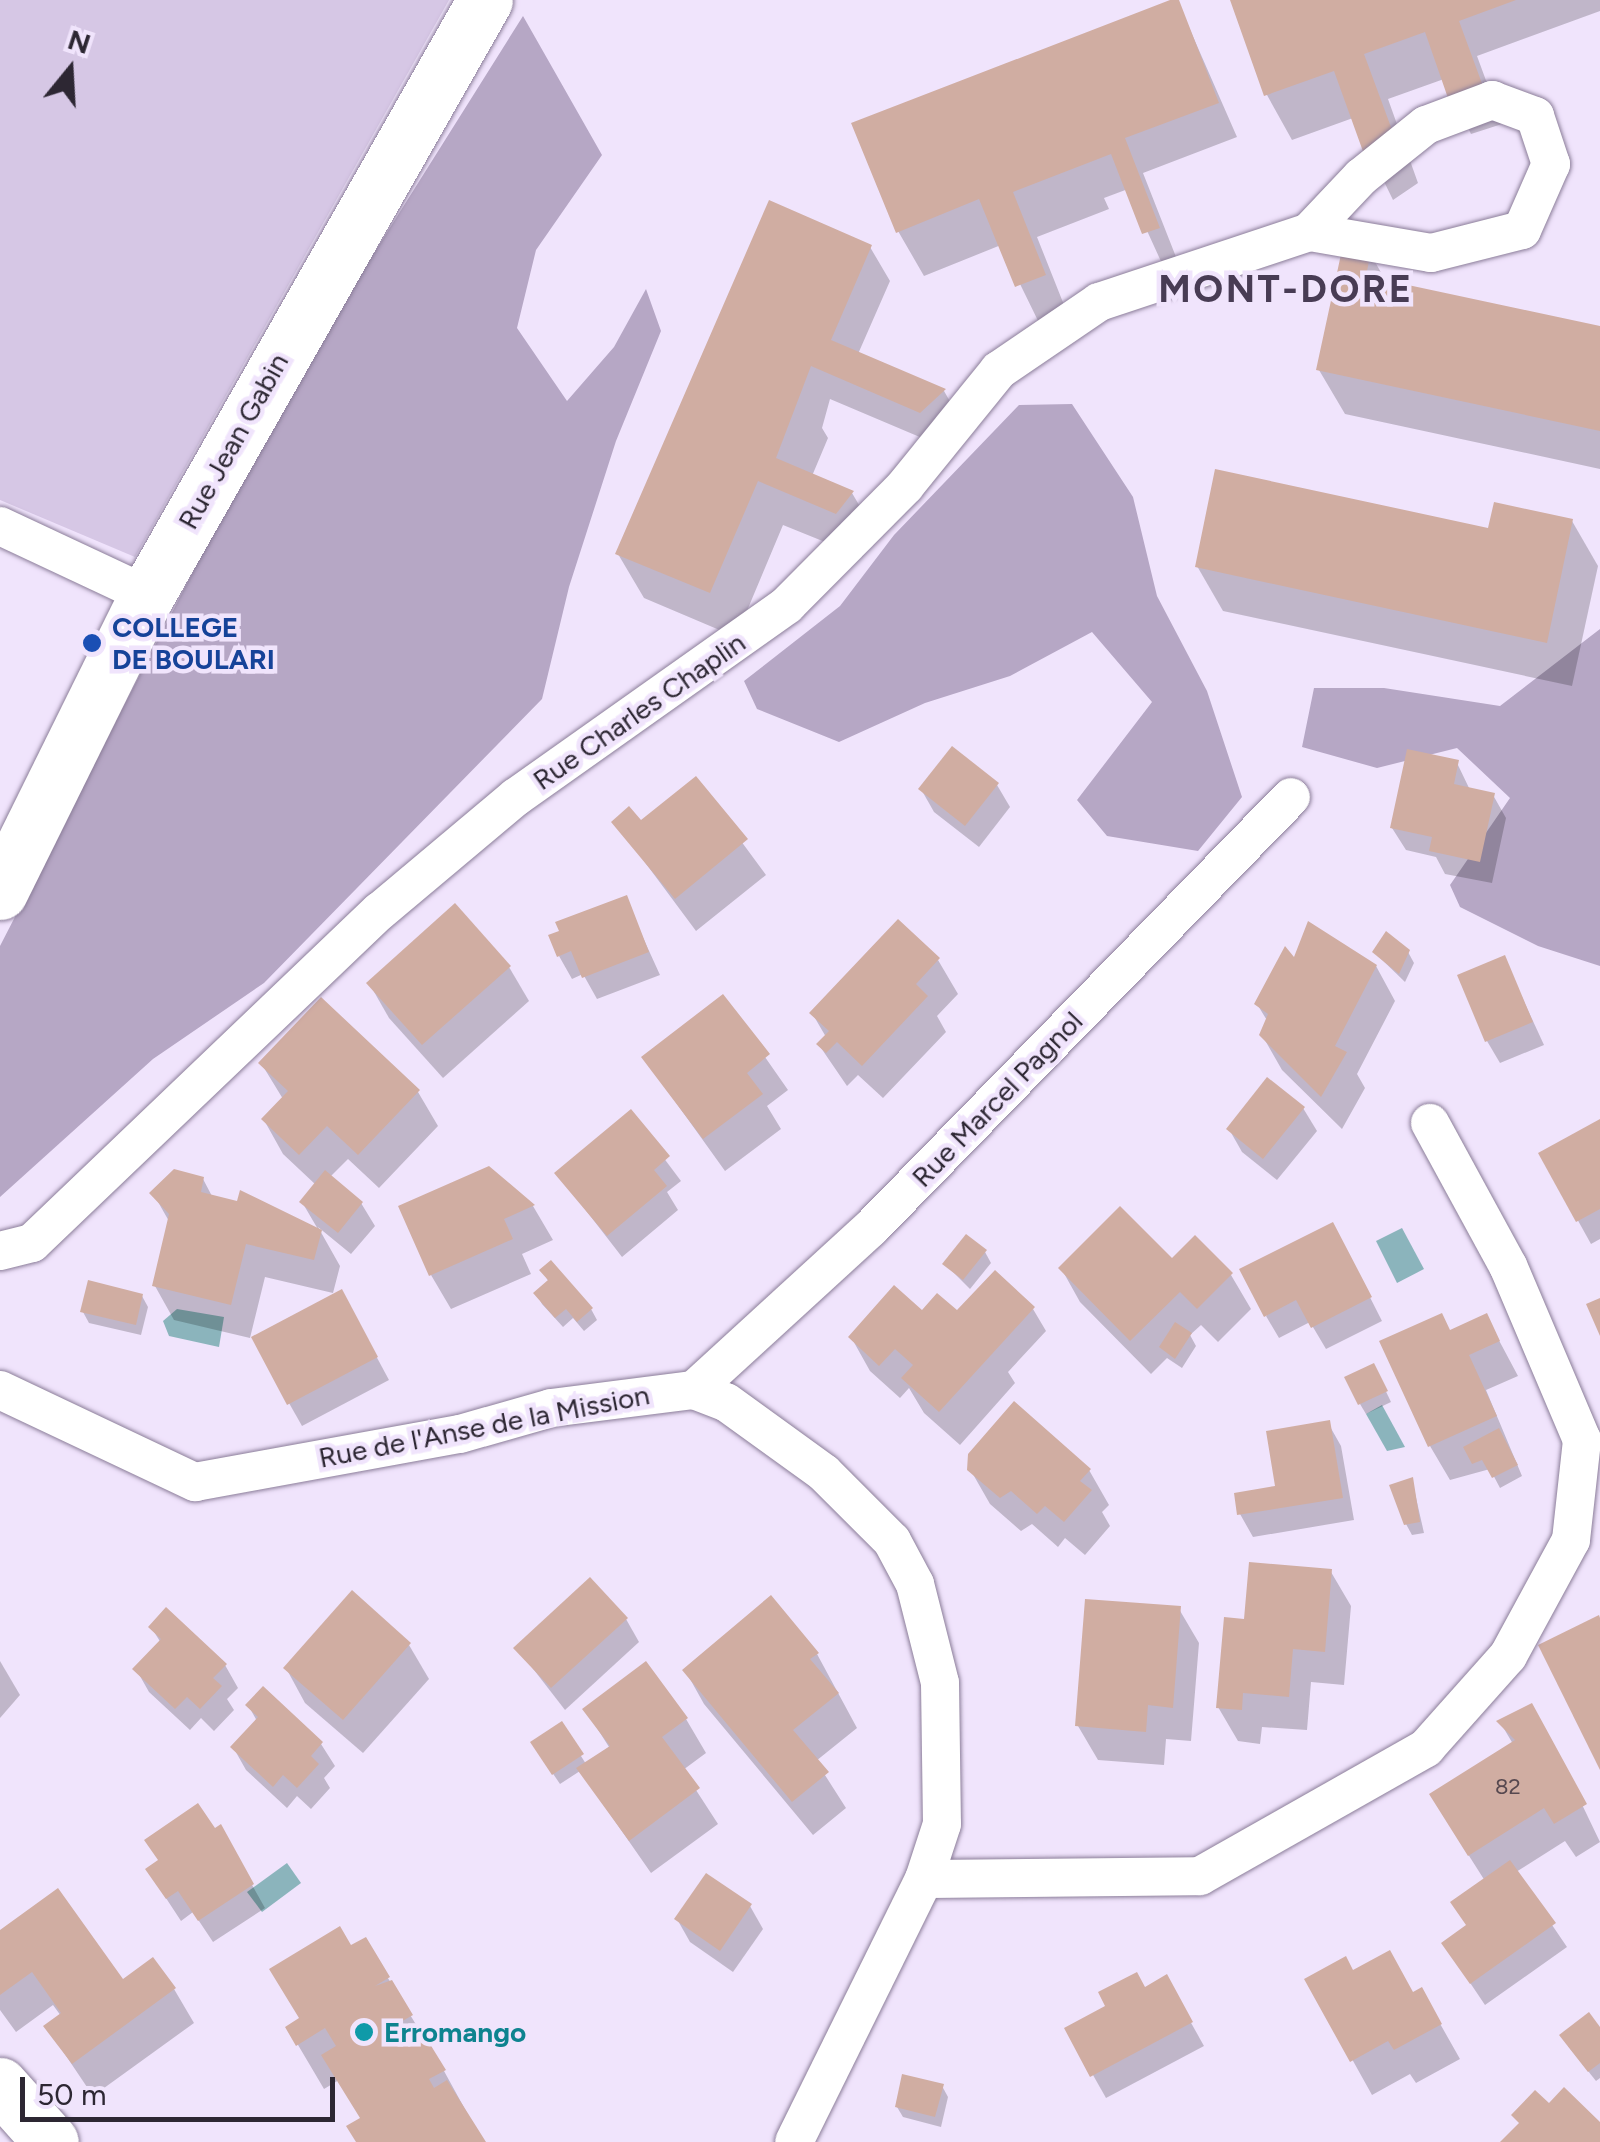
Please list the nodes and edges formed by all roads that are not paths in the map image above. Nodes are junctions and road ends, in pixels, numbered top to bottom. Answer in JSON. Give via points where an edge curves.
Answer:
{"nodes":[{"id":1,"x":484,"y":0,"type":"edge"},
{"id":2,"x":1309,"y":232,"type":"junction"},
{"id":3,"x":0,"y":526,"type":"edge"},
{"id":4,"x":147,"y":595,"type":"junction"},
{"id":5,"x":1291,"y":797,"type":"dead end"},
{"id":6,"x":0,"y":892,"type":"edge"},
{"id":7,"x":1430,"y":1123,"type":"dead end"},
{"id":8,"x":0,"y":1251,"type":"edge"},
{"id":9,"x":0,"y":1390,"type":"edge"},
{"id":10,"x":694,"y":1390,"type":"junction"},
{"id":11,"x":924,"y":1879,"type":"junction"},
{"id":12,"x":0,"y":2085,"type":"edge"},
{"id":13,"x":51,"y":2142,"type":"edge"},
{"id":14,"x":794,"y":2142,"type":"edge"}],
"edges":[{"from":1,"to":4,"type":"street","name":"Rue Jean Gabin"},
{"from":2,"to":2,"type":"street","name":"Rue Charles Chaplin","via":[[1432,253],[1522,230],[1551,164],[1535,116],[1492,100],[1426,125],[1361,177]]},
{"from":2,"to":8,"type":"street","name":"Rue Charles Chaplin","via":[[1099,302],[1000,370],[875,519],[788,605],[516,798],[380,911],[32,1243]]},
{"from":3,"to":4,"type":"street"},
{"from":4,"to":6,"type":"street","name":"Rue Jean Gabin"},
{"from":5,"to":10,"type":"street","name":"Rue Marcel Pagnol","via":[[870,1230]]},
{"from":7,"to":11,"type":"street","via":[[1508,1266],[1582,1440],[1571,1540],[1508,1656],[1414,1756],[1200,1876]]},
{"from":9,"to":10,"type":"street","name":"Rue de l'Anse de la Mission","via":[[195,1482],[460,1434],[551,1408]]},
{"from":10,"to":11,"type":"street","via":[[726,1402],[824,1473],[892,1541],[915,1584],[940,1683],[944,1769],[942,1824]]},
{"from":11,"to":14,"type":"street"},
{"from":12,"to":13,"type":"street"}]}
